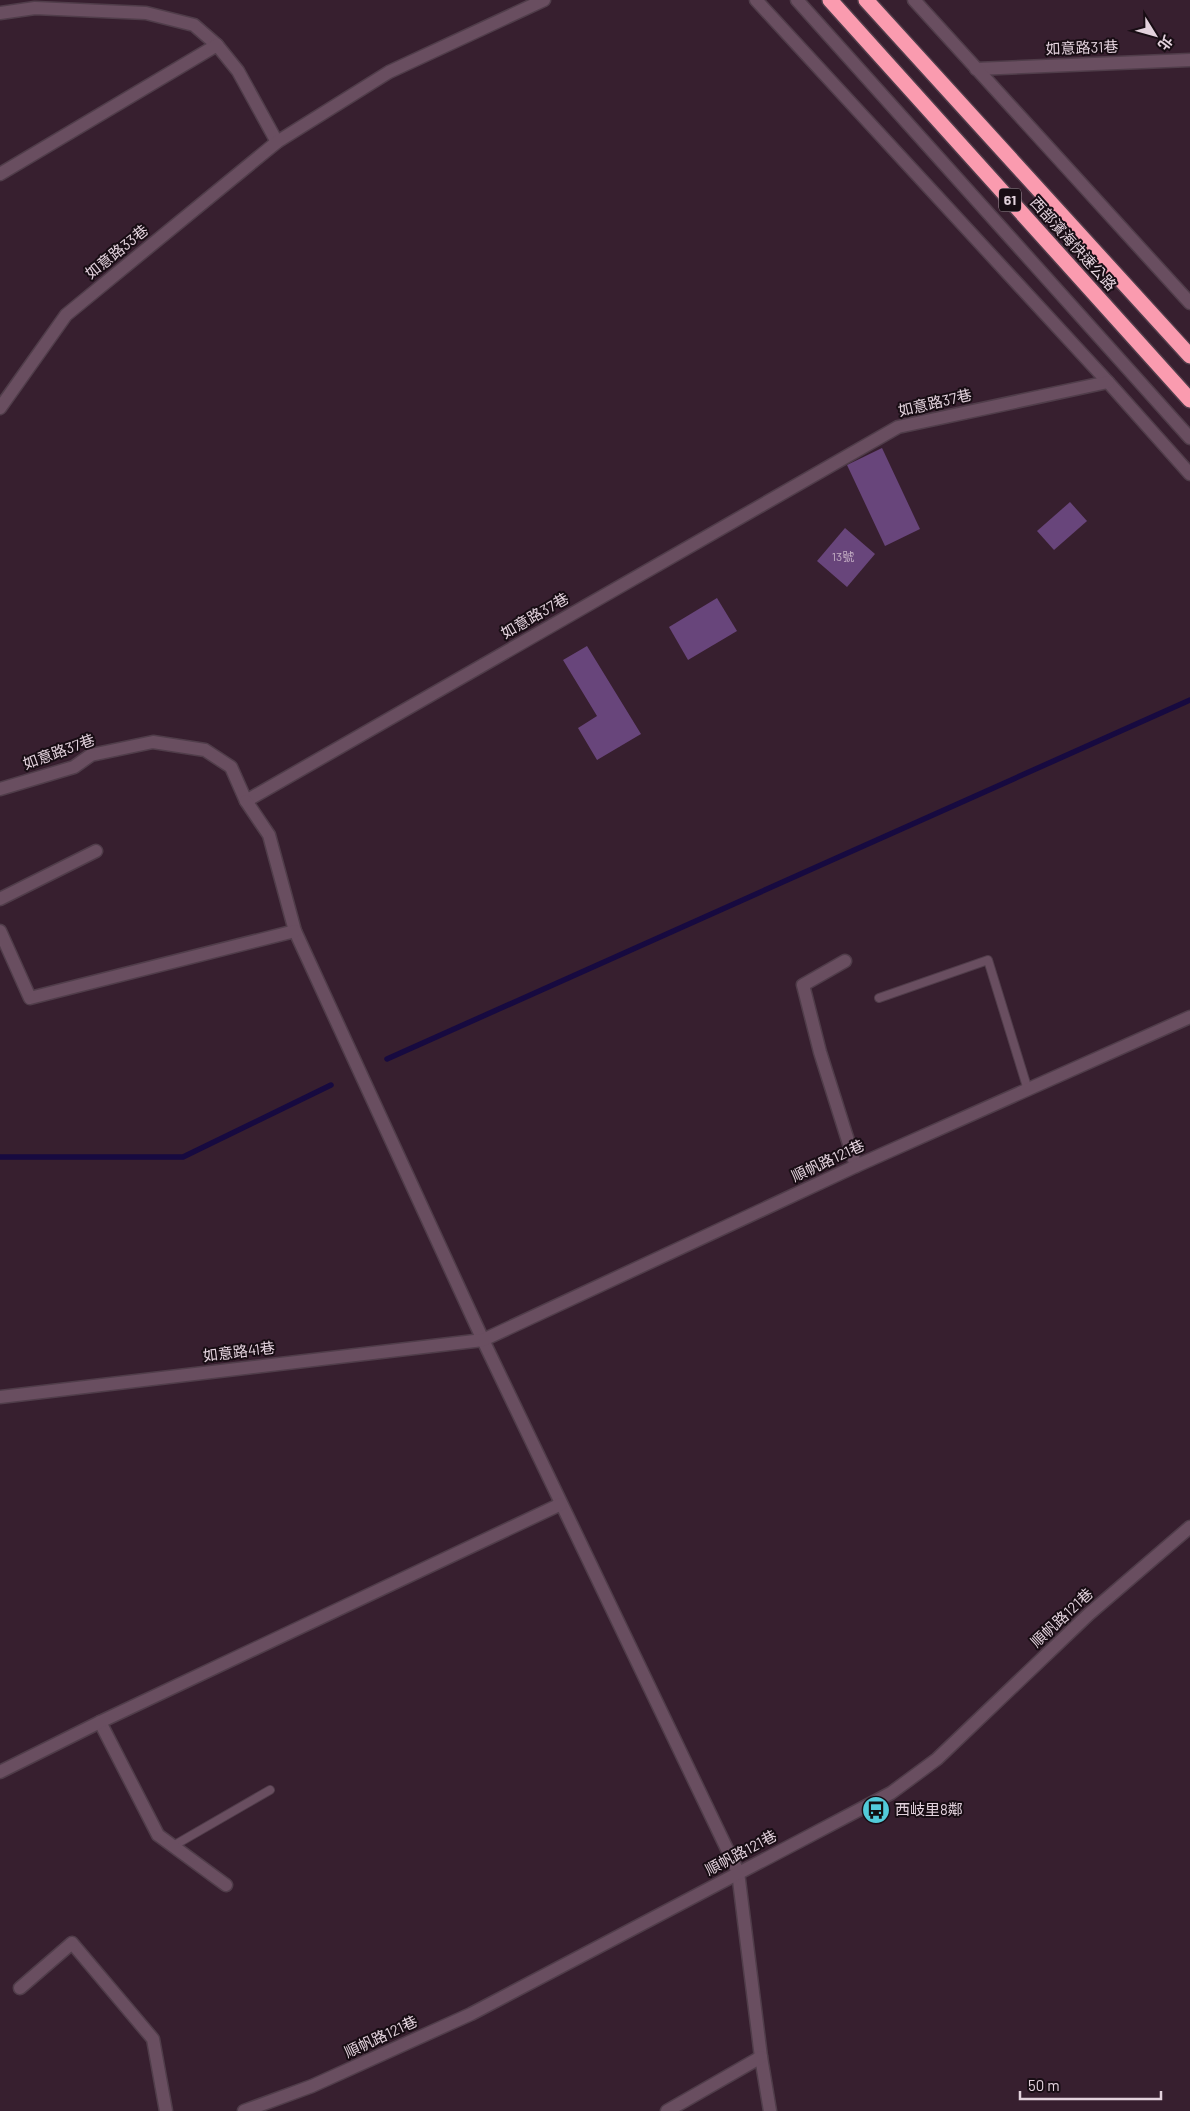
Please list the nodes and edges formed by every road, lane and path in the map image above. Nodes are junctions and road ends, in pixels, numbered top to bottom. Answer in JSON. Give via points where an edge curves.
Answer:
{"nodes":[{"id":1,"x":544,"y":0,"type":"edge"},
{"id":2,"x":756,"y":0,"type":"edge"},
{"id":3,"x":797,"y":0,"type":"edge"},
{"id":4,"x":830,"y":0,"type":"edge"},
{"id":5,"x":866,"y":0,"type":"edge"},
{"id":6,"x":914,"y":0,"type":"edge"},
{"id":7,"x":48,"y":4,"type":"edge"},
{"id":8,"x":0,"y":13,"type":"edge"},
{"id":9,"x":217,"y":45,"type":"junction"},
{"id":10,"x":1190,"y":60,"type":"edge"},
{"id":11,"x":976,"y":69,"type":"junction"},
{"id":12,"x":277,"y":142,"type":"junction"},
{"id":13,"x":0,"y":174,"type":"edge"},
{"id":14,"x":1190,"y":302,"type":"edge"},
{"id":15,"x":1190,"y":356,"type":"edge"},
{"id":16,"x":1108,"y":382,"type":"junction"},
{"id":17,"x":1190,"y":400,"type":"edge"},
{"id":18,"x":0,"y":408,"type":"edge"},
{"id":19,"x":1190,"y":438,"type":"edge"},
{"id":20,"x":1190,"y":474,"type":"edge"},
{"id":21,"x":0,"y":789,"type":"edge"},
{"id":22,"x":246,"y":801,"type":"junction"},
{"id":23,"x":96,"y":852,"type":"dead end"},
{"id":24,"x":0,"y":899,"type":"edge"},
{"id":25,"x":0,"y":931,"type":"edge"},
{"id":26,"x":295,"y":931,"type":"junction"},
{"id":27,"x":845,"y":961,"type":"dead end"},
{"id":28,"x":879,"y":998,"type":"dead end"},
{"id":29,"x":1190,"y":1018,"type":"edge"},
{"id":30,"x":1028,"y":1090,"type":"junction"},
{"id":31,"x":856,"y":1166,"type":"junction"},
{"id":32,"x":483,"y":1340,"type":"junction"},
{"id":33,"x":0,"y":1397,"type":"edge"},
{"id":34,"x":561,"y":1504,"type":"junction"},
{"id":35,"x":1190,"y":1527,"type":"edge"},
{"id":36,"x":100,"y":1722,"type":"junction"},
{"id":37,"x":0,"y":1772,"type":"edge"},
{"id":38,"x":270,"y":1790,"type":"dead end"},
{"id":39,"x":173,"y":1846,"type":"junction"},
{"id":40,"x":738,"y":1872,"type":"junction"},
{"id":41,"x":226,"y":1885,"type":"dead end"},
{"id":42,"x":20,"y":1988,"type":"dead end"},
{"id":43,"x":761,"y":2057,"type":"junction"},
{"id":44,"x":166,"y":2111,"type":"edge"},
{"id":45,"x":244,"y":2111,"type":"edge"},
{"id":46,"x":667,"y":2111,"type":"edge"},
{"id":47,"x":770,"y":2111,"type":"edge"}],
"edges":[{"from":1,"to":12,"type":"street","name":"如意路33巷","via":[[389,72]]},
{"from":2,"to":16,"type":"street"},
{"from":3,"to":19,"type":"street"},
{"from":4,"to":17,"type":"highway","name":"西部濱海快速公路","number":"61"},
{"from":5,"to":15,"type":"highway","name":"西部濱海快速公路","number":"61"},
{"from":6,"to":11,"type":"street"},
{"from":7,"to":8,"type":"street"},
{"from":7,"to":9,"type":"street","via":[[146,13],[194,24]]},
{"from":9,"to":12,"type":"street","via":[[238,71]]},
{"from":9,"to":13,"type":"street"},
{"from":10,"to":11,"type":"street","name":"如意路31巷"},
{"from":11,"to":14,"type":"street"},
{"from":12,"to":18,"type":"street","name":"如意路33巷","via":[[66,315]]},
{"from":16,"to":20,"type":"street"},
{"from":16,"to":22,"type":"street","name":"如意路37巷","via":[[898,427]]},
{"from":21,"to":22,"type":"street","name":"如意路37巷","via":[[74,767],[91,755],[153,742],[205,750],[231,767]]},
{"from":22,"to":26,"type":"street","via":[[269,835]]},
{"from":23,"to":24,"type":"street"},
{"from":25,"to":26,"type":"street","via":[[30,998]]},
{"from":26,"to":32,"type":"street"},
{"from":27,"to":31,"type":"street","via":[[803,984],[820,1052]]},
{"from":28,"to":30,"type":"lane","via":[[988,960]]},
{"from":29,"to":30,"type":"street","name":"順帆路121巷"},
{"from":30,"to":31,"type":"street","name":"順帆路121巷"},
{"from":31,"to":32,"type":"street","name":"順帆路121巷"},
{"from":32,"to":33,"type":"street","name":"如意路41巷"},
{"from":32,"to":34,"type":"street"},
{"from":34,"to":36,"type":"street"},
{"from":34,"to":40,"type":"street"},
{"from":35,"to":40,"type":"street","name":"順帆路121巷","via":[[1089,1614],[937,1759],[891,1793]]},
{"from":36,"to":37,"type":"street"},
{"from":36,"to":39,"type":"street","via":[[158,1835]]},
{"from":38,"to":39,"type":"lane"},
{"from":39,"to":41,"type":"street"},
{"from":40,"to":43,"type":"street"},
{"from":40,"to":45,"type":"street","name":"順帆路121巷","via":[[471,2014],[312,2086]]},
{"from":42,"to":44,"type":"street","via":[[72,1943],[153,2039]]},
{"from":43,"to":46,"type":"street"},
{"from":43,"to":47,"type":"street"}]}
